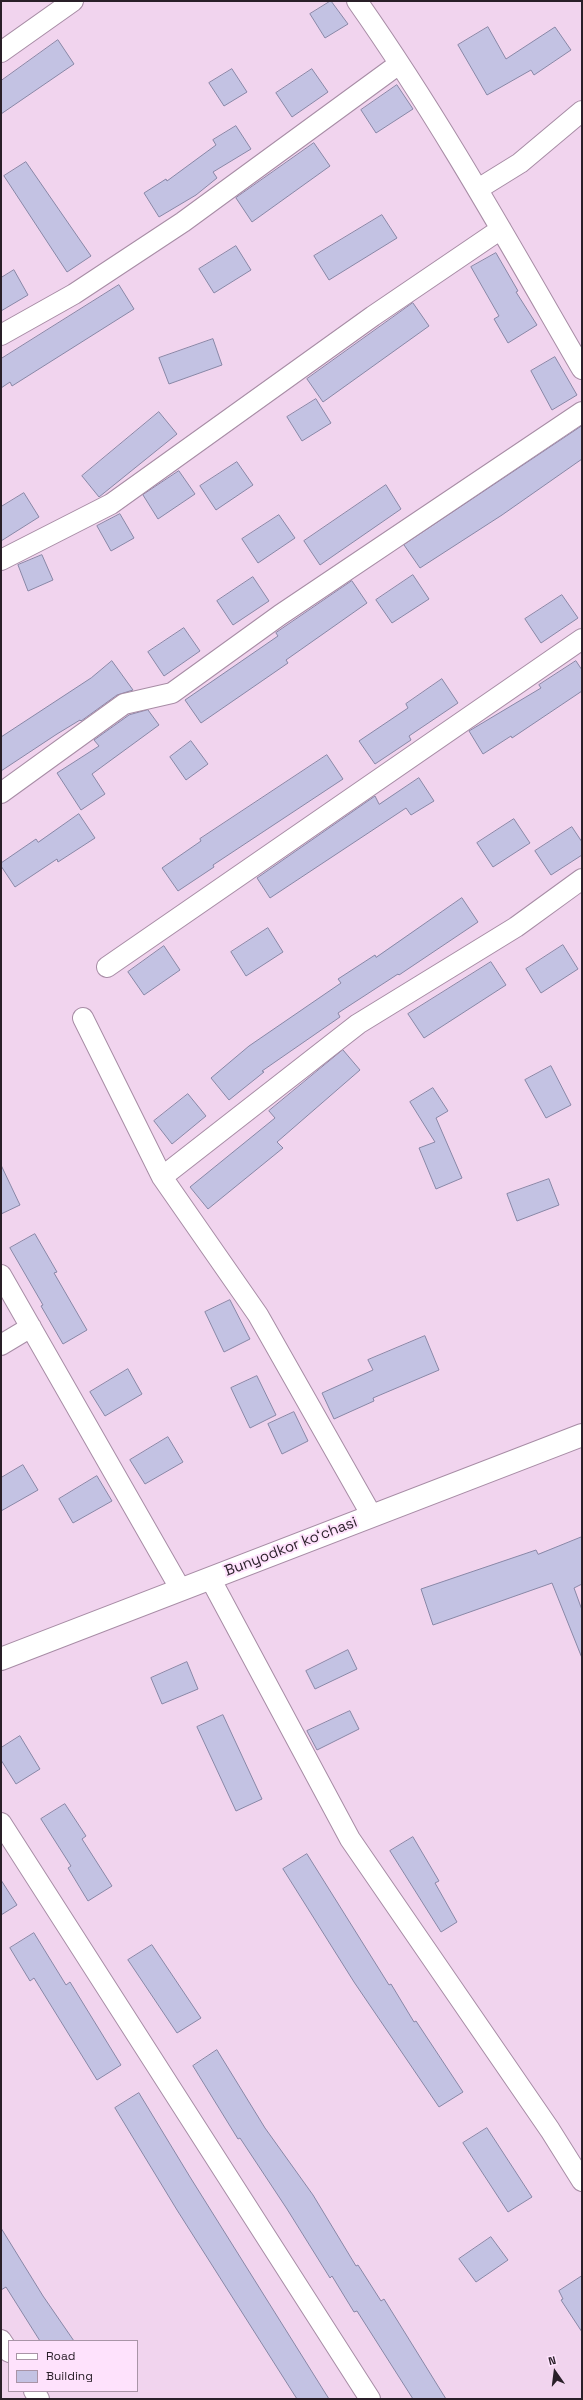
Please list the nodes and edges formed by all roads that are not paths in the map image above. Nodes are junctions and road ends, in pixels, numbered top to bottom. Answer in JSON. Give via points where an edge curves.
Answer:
{"nodes":[{"id":1,"x":73,"y":1,"type":"edge"},
{"id":2,"x":357,"y":1,"type":"edge"},
{"id":3,"x":1,"y":52,"type":"edge"},
{"id":4,"x":400,"y":64,"type":"junction"},
{"id":5,"x":582,"y":111,"type":"edge"},
{"id":6,"x":478,"y":189,"type":"junction"},
{"id":7,"x":502,"y":229,"type":"junction"},
{"id":8,"x":1,"y":335,"type":"edge"},
{"id":9,"x":582,"y":369,"type":"edge"},
{"id":10,"x":582,"y":412,"type":"edge"},
{"id":11,"x":1,"y":560,"type":"edge"},
{"id":12,"x":582,"y":639,"type":"edge"},
{"id":13,"x":1,"y":793,"type":"edge"},
{"id":14,"x":582,"y":879,"type":"edge"},
{"id":15,"x":107,"y":967,"type":"dead end"},
{"id":16,"x":83,"y":1018,"type":"dead end"},
{"id":17,"x":162,"y":1177,"type":"junction"},
{"id":18,"x":1,"y":1275,"type":"edge"},
{"id":19,"x":31,"y":1327,"type":"junction"},
{"id":20,"x":1,"y":1345,"type":"edge"},
{"id":21,"x":582,"y":1435,"type":"edge"},
{"id":22,"x":372,"y":1516,"type":"junction"},
{"id":23,"x":210,"y":1578,"type":"junction"},
{"id":24,"x":181,"y":1590,"type":"junction"},
{"id":25,"x":1,"y":1659,"type":"edge"},
{"id":26,"x":1,"y":1823,"type":"edge"},
{"id":27,"x":582,"y":2181,"type":"edge"},
{"id":28,"x":1,"y":2340,"type":"edge"},
{"id":29,"x":8,"y":2350,"type":"edge"},
{"id":30,"x":370,"y":2399,"type":"edge"}],
"edges":[{"from":1,"to":3,"type":"street"},
{"from":2,"to":4,"type":"street"},
{"from":4,"to":6,"type":"street"},
{"from":4,"to":8,"type":"street","via":[[183,222],[74,294]]},
{"from":5,"to":6,"type":"street","via":[[520,164]]},
{"from":6,"to":7,"type":"street"},
{"from":7,"to":9,"type":"street"},
{"from":7,"to":11,"type":"street","via":[[373,316],[111,504]]},
{"from":10,"to":13,"type":"street","via":[[280,615],[172,693],[124,704]]},
{"from":12,"to":15,"type":"street"},
{"from":14,"to":17,"type":"street","via":[[516,927],[358,1024]]},
{"from":16,"to":17,"type":"street"},
{"from":17,"to":22,"type":"street","via":[[258,1315]]},
{"from":18,"to":19,"type":"street"},
{"from":19,"to":20,"type":"street"},
{"from":19,"to":24,"type":"street"},
{"from":21,"to":22,"type":"main road","name":"Bunyodkor koʻchasi"},
{"from":22,"to":23,"type":"main road","name":"Bunyodkor koʻchasi"},
{"from":23,"to":24,"type":"main road","name":"Bunyodkor koʻchasi"},
{"from":23,"to":27,"type":"street","via":[[350,1839],[550,2130]]},
{"from":24,"to":25,"type":"main road","name":"Bunyodkor koʻchasi"},
{"from":26,"to":30,"type":"street"},
{"from":28,"to":29,"type":"street"}]}
